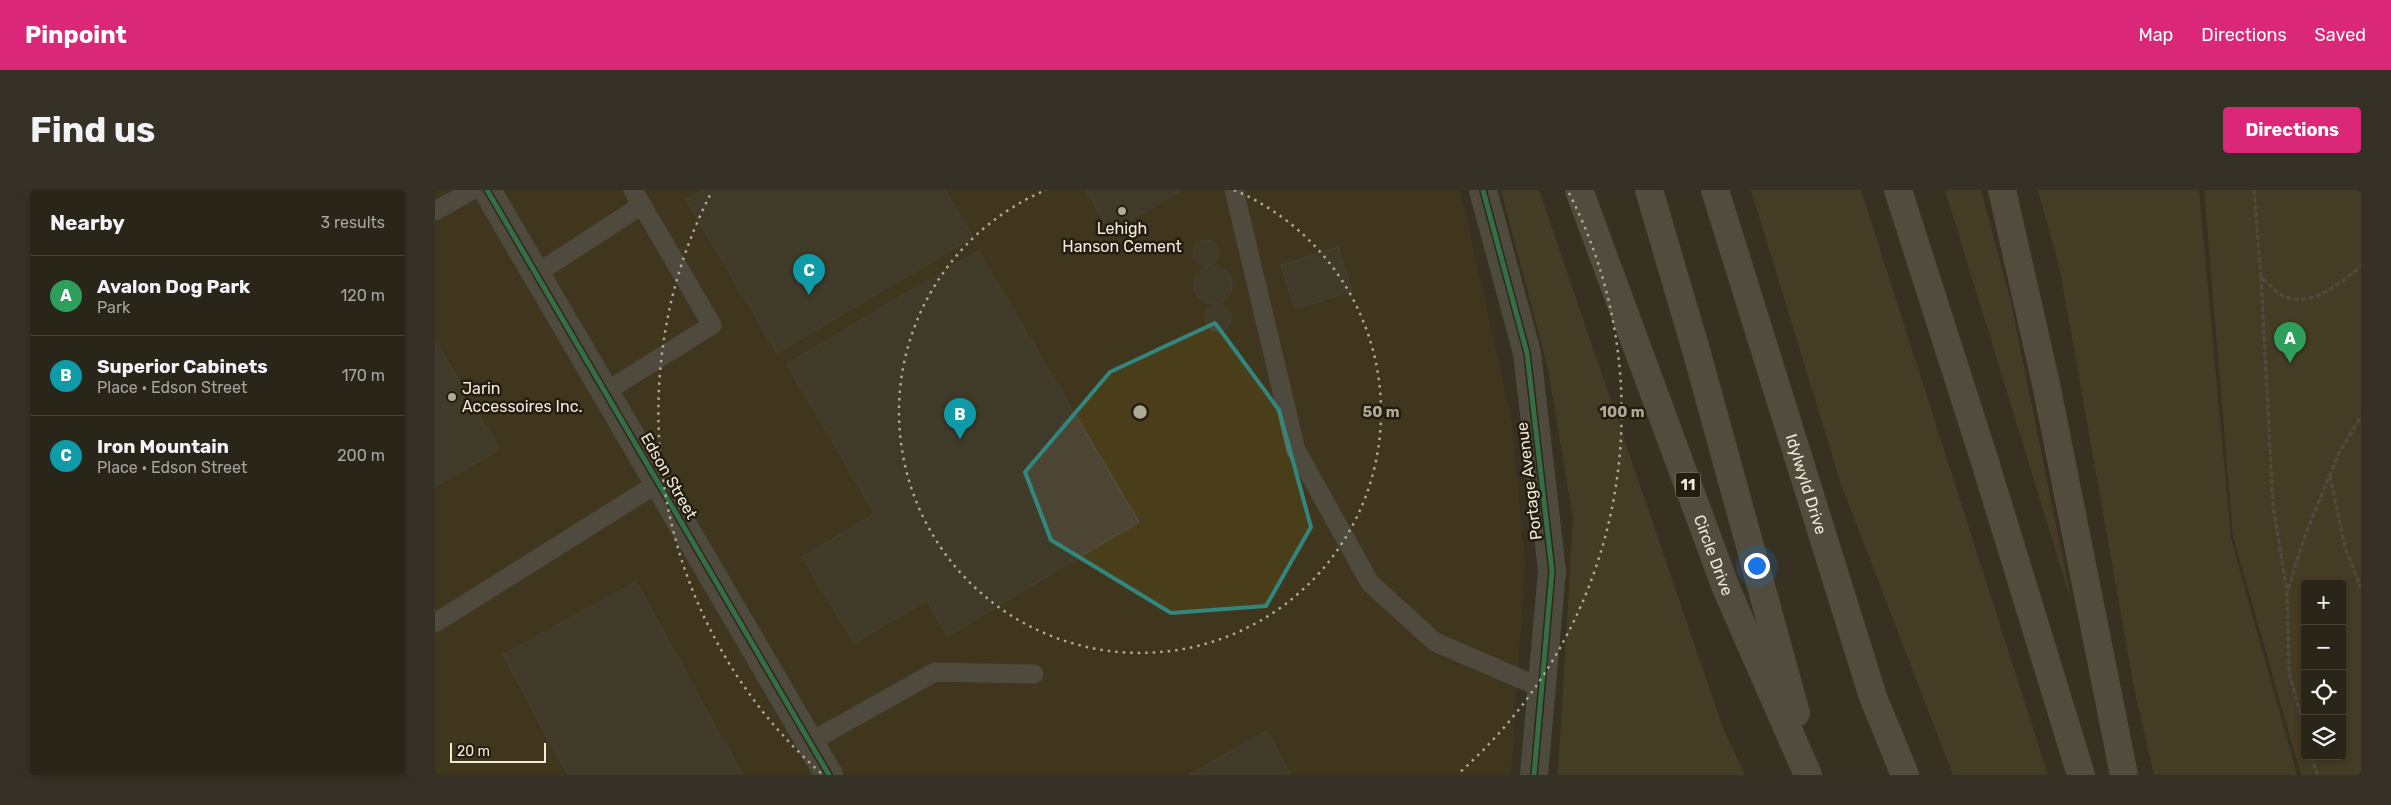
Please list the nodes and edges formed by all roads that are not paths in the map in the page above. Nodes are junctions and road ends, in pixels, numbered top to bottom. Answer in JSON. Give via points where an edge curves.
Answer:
{"nodes":[{"id":1,"x":473,"y":190,"type":"edge"},
{"id":2,"x":487,"y":190,"type":"edge"},
{"id":3,"x":1234,"y":190,"type":"edge"},
{"id":4,"x":1483,"y":190,"type":"edge"},
{"id":5,"x":1579,"y":190,"type":"edge"},
{"id":6,"x":1649,"y":190,"type":"edge"},
{"id":7,"x":1715,"y":190,"type":"edge"},
{"id":8,"x":1897,"y":190,"type":"edge"},
{"id":9,"x":2002,"y":190,"type":"edge"},
{"id":10,"x":638,"y":197,"type":"edge"},
{"id":11,"x":435,"y":211,"type":"edge"},
{"id":12,"x":536,"y":274,"type":"junction"},
{"id":13,"x":605,"y":392,"type":"junction"},
{"id":14,"x":658,"y":483,"type":"junction"},
{"id":15,"x":435,"y":623,"type":"edge"},
{"id":16,"x":1034,"y":674,"type":"dead end"},
{"id":17,"x":1542,"y":688,"type":"junction"},
{"id":18,"x":810,"y":742,"type":"junction"},
{"id":19,"x":829,"y":775,"type":"edge"},
{"id":20,"x":1534,"y":775,"type":"edge"},
{"id":21,"x":1808,"y":775,"type":"edge"},
{"id":22,"x":1813,"y":775,"type":"edge"},
{"id":23,"x":1905,"y":775,"type":"edge"},
{"id":24,"x":2081,"y":775,"type":"edge"},
{"id":25,"x":2124,"y":775,"type":"edge"}],
"edges":[{"from":1,"to":11,"type":"lane"},
{"from":2,"to":12,"type":"street","name":"Edson Street"},
{"from":3,"to":17,"type":"lane","via":[[1295,450],[1370,583],[1435,642]]},
{"from":4,"to":17,"type":"street","name":"Portage Avenue","via":[[1527,353],[1552,571]]},
{"from":5,"to":21,"type":"highway","name":"Circle Drive","number":"11","via":[[1726,588]]},
{"from":6,"to":22,"type":"highway"},
{"from":7,"to":23,"type":"highway","name":"Idylwyld Drive","via":[[1873,697]]},
{"from":8,"to":24,"type":"highway"},
{"from":9,"to":25,"type":"highway","via":[[2046,384]]},
{"from":10,"to":12,"type":"lane"},
{"from":10,"to":13,"type":"lane","via":[[712,325]]},
{"from":12,"to":13,"type":"street","name":"Edson Street"},
{"from":13,"to":14,"type":"street","name":"Edson Street"},
{"from":14,"to":15,"type":"lane"},
{"from":14,"to":18,"type":"street","name":"Edson Street"},
{"from":16,"to":18,"type":"lane","via":[[935,672]]},
{"from":17,"to":20,"type":"street","name":"Portage Avenue"},
{"from":18,"to":19,"type":"street","name":"Edson Street"}]}
